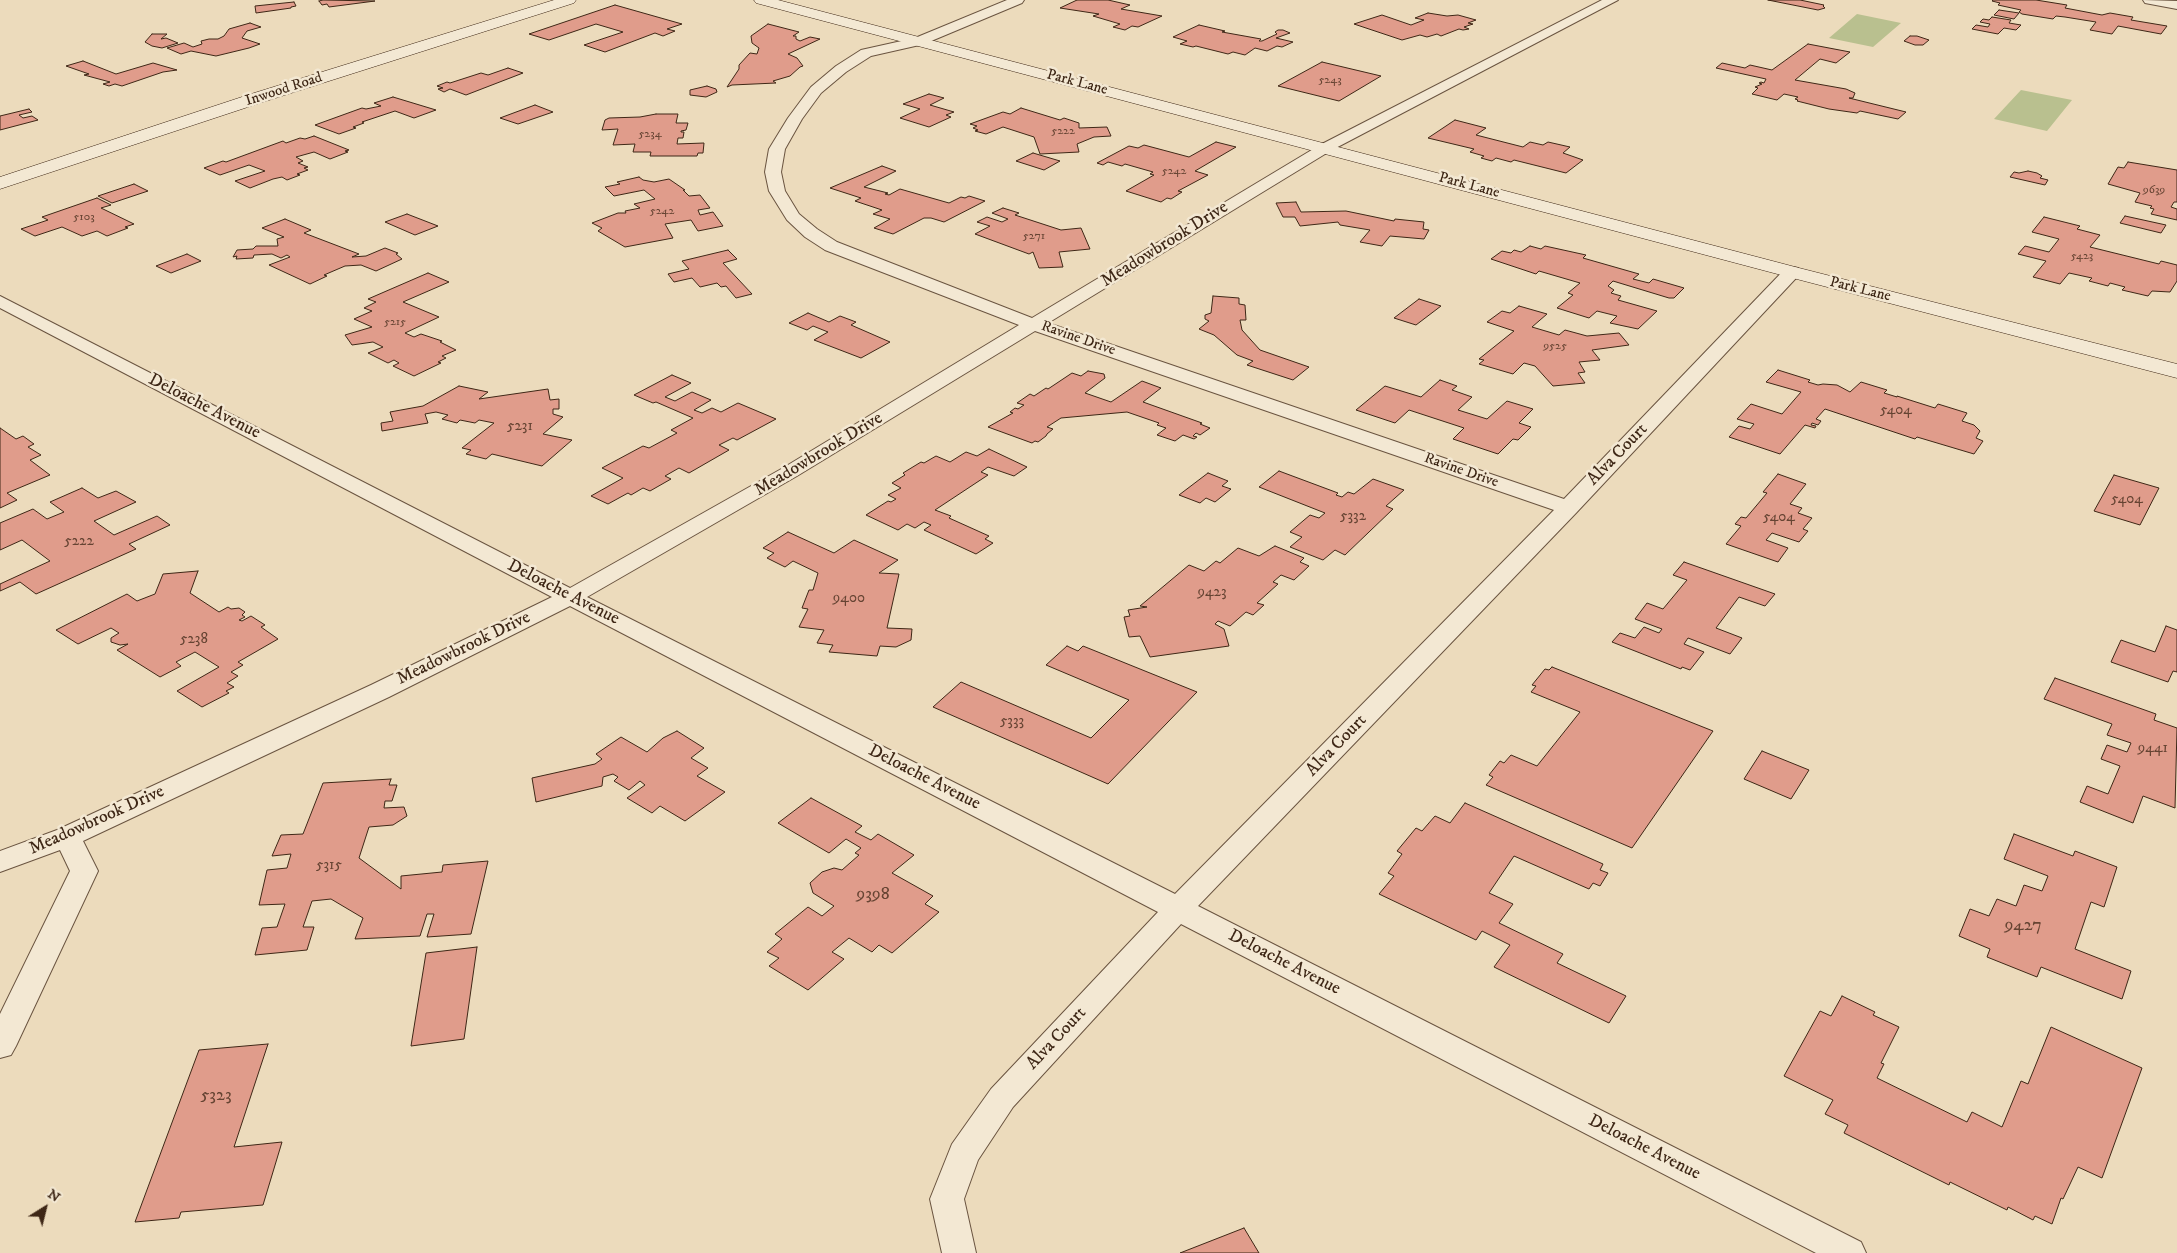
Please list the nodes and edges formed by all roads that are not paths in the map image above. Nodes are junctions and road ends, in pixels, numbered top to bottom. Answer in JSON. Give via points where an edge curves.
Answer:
{"nodes":[{"id":1,"x":540,"y":0,"type":"edge"},
{"id":2,"x":568,"y":0,"type":"edge"},
{"id":3,"x":761,"y":0,"type":"edge"},
{"id":4,"x":1018,"y":0,"type":"edge"},
{"id":5,"x":1612,"y":0,"type":"edge"},
{"id":6,"x":2150,"y":0,"type":"edge"},
{"id":7,"x":2177,"y":5,"type":"edge"},
{"id":8,"x":893,"y":35,"type":"junction"},
{"id":9,"x":438,"y":37,"type":"junction"},
{"id":10,"x":919,"y":41,"type":"junction"},
{"id":11,"x":866,"y":53,"type":"junction"},
{"id":12,"x":252,"y":96,"type":"junction"},
{"id":13,"x":1324,"y":148,"type":"junction"},
{"id":14,"x":0,"y":172,"type":"edge"},
{"id":15,"x":0,"y":183,"type":"edge"},
{"id":16,"x":1792,"y":272,"type":"junction"},
{"id":17,"x":0,"y":301,"type":"edge"},
{"id":18,"x":1035,"y":325,"type":"junction"},
{"id":19,"x":2177,"y":370,"type":"edge"},
{"id":20,"x":1568,"y":508,"type":"junction"},
{"id":21,"x":570,"y":597,"type":"junction"},
{"id":22,"x":67,"y":837,"type":"junction"},
{"id":23,"x":0,"y":862,"type":"edge"},
{"id":24,"x":1178,"y":909,"type":"junction"},
{"id":25,"x":0,"y":1046,"type":"edge"},
{"id":26,"x":959,"y":1253,"type":"edge"},
{"id":27,"x":1849,"y":1253,"type":"edge"}],
"edges":[{"from":1,"to":9,"type":"street","name":"Inwood Road"},
{"from":2,"to":9,"type":"street","name":"Inwood Road"},
{"from":3,"to":8,"type":"street","name":"Park Lane"},
{"from":4,"to":10,"type":"street","name":"Ravine Drive"},
{"from":5,"to":13,"type":"street","name":"Meadowbrook Drive"},
{"from":6,"to":7,"type":"street"},
{"from":8,"to":10,"type":"street","name":"Park Lane"},
{"from":8,"to":11,"type":"street","name":"Ravine Drive"},
{"from":9,"to":12,"type":"street","name":"Inwood Road"},
{"from":10,"to":11,"type":"street","name":"Ravine Drive"},
{"from":10,"to":13,"type":"street","name":"Park Lane"},
{"from":11,"to":18,"type":"street","name":"Ravine Drive","via":[[816,90],[794,118],[777,149],[773,172],[777,191],[785,206],[811,233],[831,246]]},
{"from":12,"to":14,"type":"street","name":"Inwood Road"},
{"from":12,"to":15,"type":"street","name":"Inwood Road"},
{"from":13,"to":16,"type":"street","name":"Park Lane"},
{"from":13,"to":18,"type":"street","name":"Meadowbrook Drive"},
{"from":16,"to":19,"type":"street","name":"Park Lane"},
{"from":16,"to":20,"type":"street","name":"Alva Court"},
{"from":17,"to":21,"type":"street","name":"Deloache Avenue"},
{"from":18,"to":20,"type":"street","name":"Ravine Drive"},
{"from":18,"to":21,"type":"street","name":"Meadowbrook Drive","via":[[790,472]]},
{"from":20,"to":24,"type":"street","name":"Alva Court"},
{"from":21,"to":22,"type":"street","name":"Meadowbrook Drive","via":[[380,691]]},
{"from":21,"to":24,"type":"street","name":"Deloache Avenue"},
{"from":22,"to":23,"type":"street","name":"Meadowbrook Drive"},
{"from":22,"to":25,"type":"street","via":[[84,870]]},
{"from":24,"to":26,"type":"street","name":"Alva Court","via":[[1002,1098],[964,1154],[948,1199]]},
{"from":24,"to":27,"type":"street","name":"Deloache Avenue"}]}
